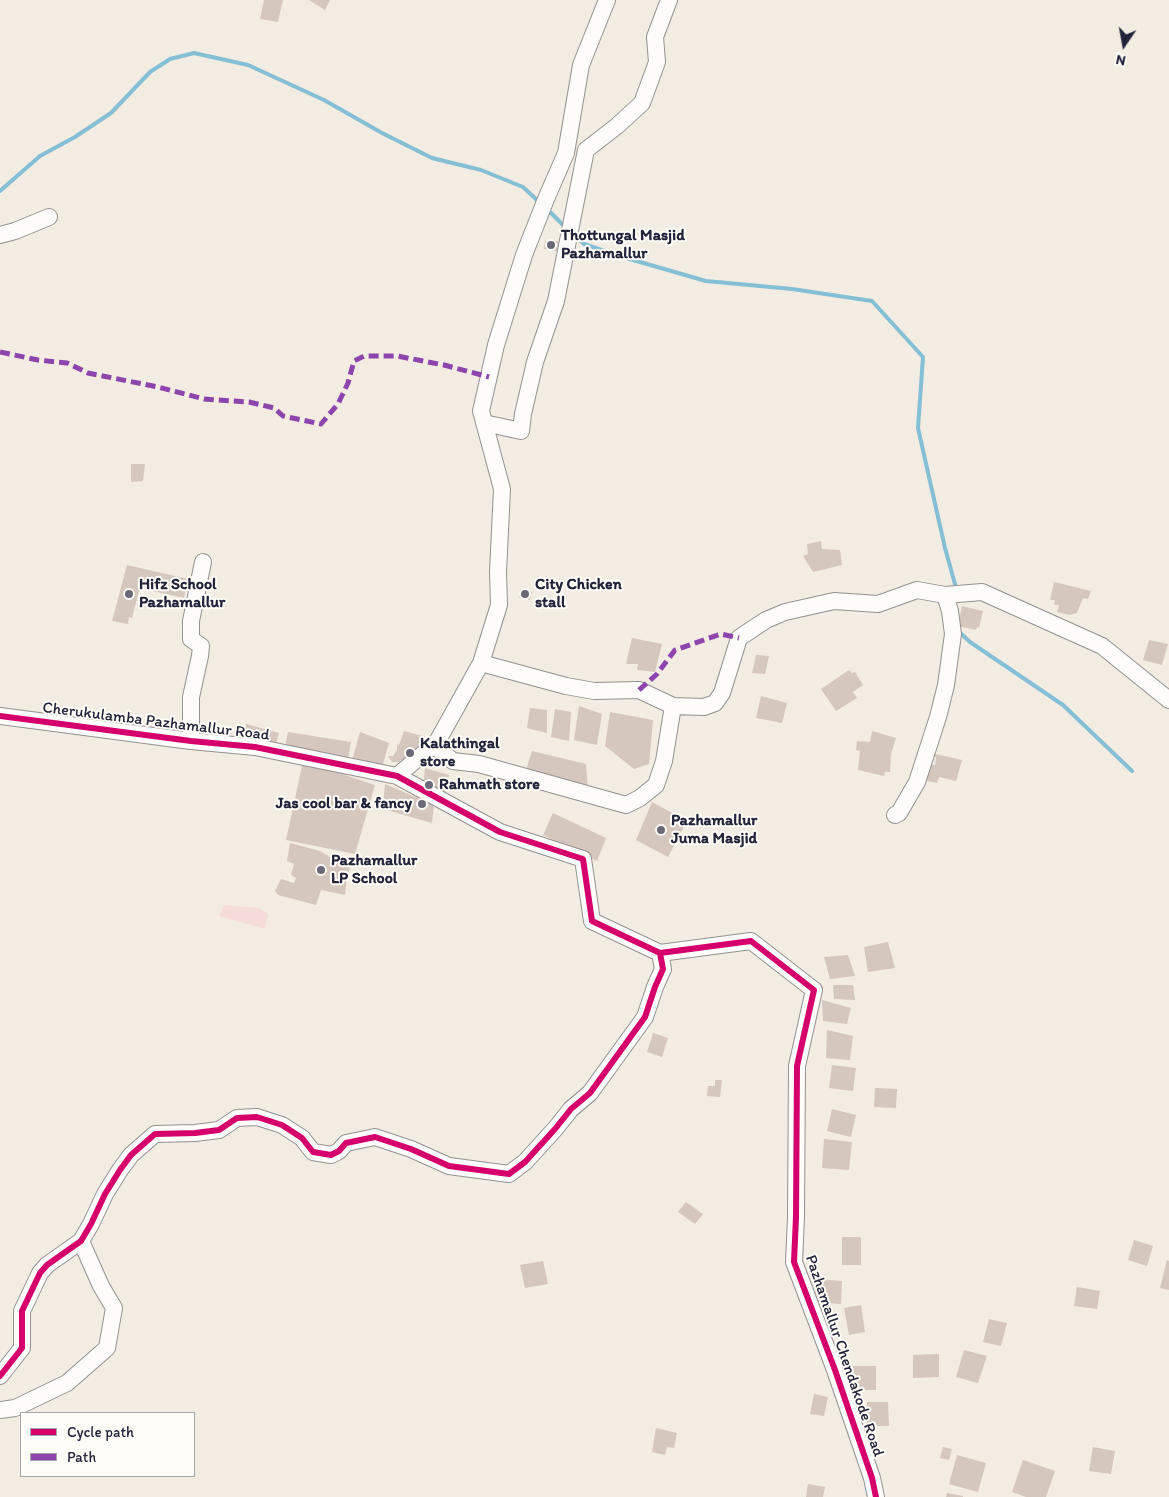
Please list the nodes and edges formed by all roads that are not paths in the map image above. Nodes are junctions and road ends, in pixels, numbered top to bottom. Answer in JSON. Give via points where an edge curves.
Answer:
{"nodes":[{"id":1,"x":607,"y":0,"type":"edge"},
{"id":2,"x":669,"y":0,"type":"edge"},
{"id":3,"x":48,"y":217,"type":"dead end"},
{"id":4,"x":0,"y":235,"type":"edge"},
{"id":5,"x":484,"y":423,"type":"junction"},
{"id":6,"x":203,"y":562,"type":"dead end"},
{"id":7,"x":946,"y":595,"type":"junction"},
{"id":8,"x":481,"y":663,"type":"junction"},
{"id":9,"x":1169,"y":700,"type":"edge"},
{"id":10,"x":673,"y":706,"type":"junction"},
{"id":11,"x":0,"y":716,"type":"edge"},
{"id":12,"x":191,"y":741,"type":"junction"},
{"id":13,"x":433,"y":745,"type":"junction"},
{"id":14,"x":397,"y":776,"type":"junction"},
{"id":15,"x":895,"y":815,"type":"dead end"},
{"id":16,"x":660,"y":954,"type":"junction"},
{"id":17,"x":81,"y":1241,"type":"junction"},
{"id":18,"x":0,"y":1376,"type":"edge"},
{"id":19,"x":0,"y":1410,"type":"edge"},
{"id":20,"x":876,"y":1497,"type":"edge"}],
"edges":[{"from":1,"to":5,"type":"street","via":[[581,65],[566,154],[524,255],[496,346],[481,411]]},
{"from":2,"to":5,"type":"street","via":[[655,37],[656,62],[642,103],[586,150],[556,301],[536,362],[521,430]]},
{"from":3,"to":4,"type":"street"},
{"from":5,"to":8,"type":"street","via":[[502,489],[499,605]]},
{"from":6,"to":12,"type":"street","via":[[191,621],[191,639],[200,646],[200,656],[191,697]]},
{"from":7,"to":9,"type":"street","via":[[982,592],[1102,646]]},
{"from":7,"to":10,"type":"street","via":[[917,590],[878,604],[834,601],[766,620],[739,638],[726,684],[715,703],[704,707]]},
{"from":7,"to":15,"type":"street","via":[[953,634],[946,685],[917,782]]},
{"from":8,"to":10,"type":"street","via":[[594,691],[639,690]]},
{"from":8,"to":13,"type":"street"},
{"from":10,"to":13,"type":"street","via":[[664,761],[656,785],[626,805],[479,764],[453,761]]},
{"from":11,"to":12,"type":"street","name":"Cherukulamba Pazhamallur Road"},
{"from":12,"to":14,"type":"street","name":"Cherukulamba Pazhamallur Road","via":[[255,747]]},
{"from":13,"to":14,"type":"street"},
{"from":14,"to":16,"type":"street","via":[[500,832],[583,860],[592,921]]},
{"from":16,"to":17,"type":"street","via":[[663,969],[645,1017],[590,1093],[571,1108],[549,1136],[510,1174],[448,1166],[410,1148],[374,1138],[346,1143],[331,1155],[313,1152],[302,1138],[282,1125],[257,1117],[237,1118],[219,1130],[155,1134],[131,1155],[120,1170]]},
{"from":16,"to":20,"type":"street","name":"Pazhamallur Chendakode Road","via":[[751,941],[814,990],[797,1066],[794,1262],[835,1370]]},
{"from":17,"to":18,"type":"street","via":[[40,1273],[22,1311],[22,1348]]},
{"from":17,"to":19,"type":"street","via":[[100,1286],[114,1308],[107,1348],[68,1383],[15,1408]]}]}
